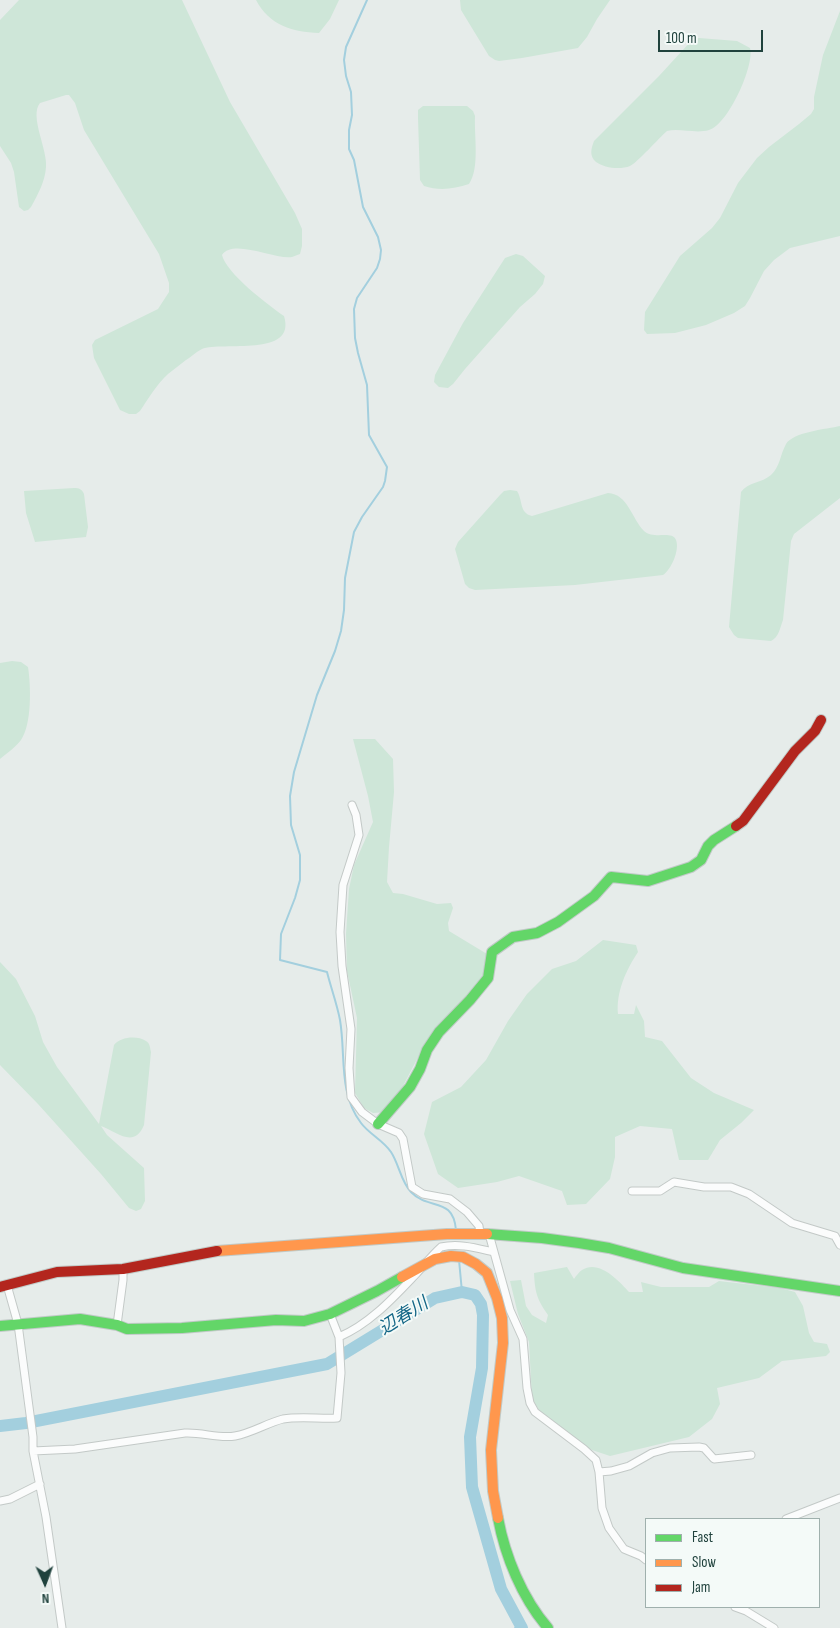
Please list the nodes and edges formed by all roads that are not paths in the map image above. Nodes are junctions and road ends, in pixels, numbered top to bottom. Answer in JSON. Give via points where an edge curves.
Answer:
{"nodes":[{"id":1,"x":821,"y":720,"type":"dead end"},
{"id":2,"x":352,"y":805,"type":"dead end"},
{"id":3,"x":378,"y":1124,"type":"junction"},
{"id":4,"x":632,"y":1191,"type":"dead end"},
{"id":5,"x":484,"y":1234,"type":"junction"},
{"id":6,"x":840,"y":1245,"type":"edge"},
{"id":7,"x":494,"y":1252,"type":"junction"},
{"id":8,"x":424,"y":1264,"type":"junction"},
{"id":9,"x":123,"y":1269,"type":"junction"},
{"id":10,"x":3,"y":1286,"type":"edge"},
{"id":11,"x":840,"y":1290,"type":"edge"},
{"id":12,"x":330,"y":1314,"type":"junction"},
{"id":13,"x":18,"y":1324,"type":"junction"},
{"id":14,"x":116,"y":1325,"type":"junction"},
{"id":15,"x":0,"y":1326,"type":"edge"},
{"id":16,"x":338,"y":1339,"type":"junction"},
{"id":17,"x":33,"y":1451,"type":"junction"},
{"id":18,"x":751,"y":1455,"type":"dead end"},
{"id":19,"x":599,"y":1472,"type":"junction"},
{"id":20,"x":40,"y":1484,"type":"junction"},
{"id":21,"x":840,"y":1498,"type":"edge"},
{"id":22,"x":0,"y":1501,"type":"edge"},
{"id":23,"x":789,"y":1518,"type":"edge"},
{"id":24,"x":645,"y":1559,"type":"edge"},
{"id":25,"x":748,"y":1609,"type":"edge"},
{"id":26,"x":62,"y":1628,"type":"edge"},
{"id":27,"x":548,"y":1628,"type":"edge"},
{"id":28,"x":774,"y":1628,"type":"edge"}],
"edges":[{"from":1,"to":3,"type":"street","via":[[816,732],[795,751],[742,821],[714,840],[700,860],[690,867],[648,880],[611,877],[594,896],[558,922],[537,933],[513,937],[492,952],[488,978],[439,1032],[410,1087]]},
{"from":2,"to":3,"type":"street","via":[[359,835],[343,885],[340,932],[351,1029],[351,1097],[362,1112]]},
{"from":3,"to":5,"type":"street","via":[[400,1133],[412,1187],[423,1194],[450,1199],[467,1212]]},
{"from":4,"to":6,"type":"street","via":[[660,1190],[674,1182],[731,1187],[749,1194],[792,1224],[835,1236]]},
{"from":5,"to":7,"type":"street"},
{"from":5,"to":9,"type":"street","via":[[225,1250]]},
{"from":5,"to":11,"type":"street","via":[[571,1241],[689,1269]]},
{"from":7,"to":8,"type":"street","via":[[451,1245],[441,1247]]},
{"from":7,"to":19,"type":"street","via":[[510,1310],[523,1339],[530,1402],[535,1412],[596,1460]]},
{"from":8,"to":12,"type":"street"},
{"from":8,"to":16,"type":"street","via":[[392,1299]]},
{"from":8,"to":27,"type":"street","via":[[451,1256],[463,1257],[487,1274],[497,1298],[503,1344],[491,1450],[493,1491],[501,1534],[512,1566],[528,1599]]},
{"from":9,"to":10,"type":"street","via":[[57,1272]]},
{"from":9,"to":14,"type":"street"},
{"from":10,"to":13,"type":"street"},
{"from":12,"to":14,"type":"street","via":[[304,1321],[276,1320],[182,1328],[126,1329]]},
{"from":12,"to":16,"type":"street"},
{"from":13,"to":14,"type":"street","via":[[80,1319]]},
{"from":13,"to":15,"type":"street"},
{"from":13,"to":17,"type":"street"},
{"from":16,"to":17,"type":"street","via":[[341,1373],[337,1418],[284,1419],[238,1436],[185,1433],[75,1449]]},
{"from":17,"to":20,"type":"street"},
{"from":18,"to":19,"type":"street","via":[[714,1459],[704,1448],[670,1448],[652,1453],[629,1466]]},
{"from":19,"to":24,"type":"street","via":[[602,1508],[609,1528],[624,1549]]},
{"from":20,"to":22,"type":"street","via":[[10,1500]]},
{"from":20,"to":26,"type":"street"},
{"from":21,"to":23,"type":"street"},
{"from":25,"to":28,"type":"street"}]}
